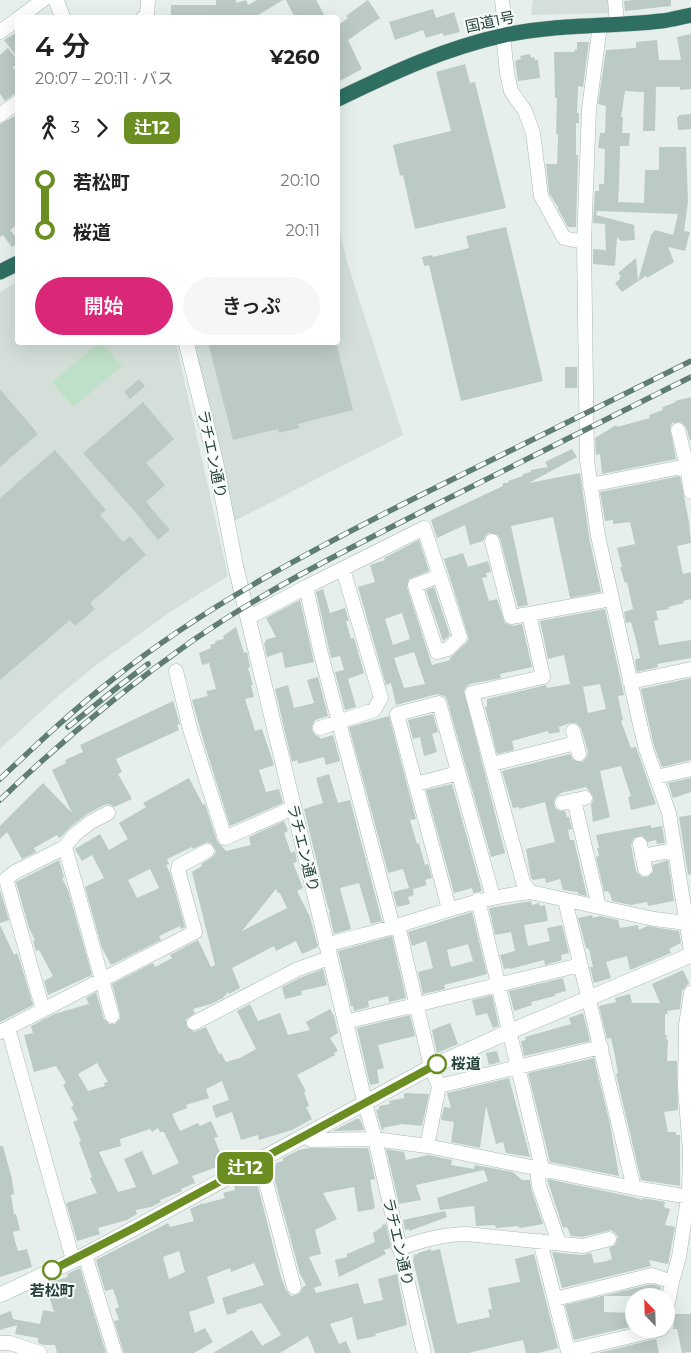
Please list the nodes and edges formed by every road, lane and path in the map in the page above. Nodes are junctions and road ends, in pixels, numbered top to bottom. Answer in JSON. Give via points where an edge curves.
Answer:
{"nodes":[{"id":1,"x":43,"y":0,"type":"edge"},
{"id":2,"x":56,"y":0,"type":"edge"},
{"id":3,"x":148,"y":0,"type":"edge"},
{"id":4,"x":502,"y":0,"type":"edge"},
{"id":5,"x":615,"y":0,"type":"edge"},
{"id":6,"x":22,"y":15,"type":"edge"},
{"id":7,"x":62,"y":15,"type":"edge"},
{"id":8,"x":147,"y":15,"type":"edge"},
{"id":9,"x":691,"y":15,"type":"edge"},
{"id":10,"x":15,"y":20,"type":"edge"},
{"id":11,"x":617,"y":24,"type":"junction"},
{"id":12,"x":600,"y":25,"type":"junction"},
{"id":13,"x":0,"y":32,"type":"edge"},
{"id":14,"x":505,"y":35,"type":"junction"},
{"id":15,"x":340,"y":98,"type":"edge"},
{"id":16,"x":15,"y":104,"type":"edge"},
{"id":17,"x":0,"y":115,"type":"edge"},
{"id":18,"x":584,"y":242,"type":"junction"},
{"id":19,"x":15,"y":264,"type":"edge"},
{"id":20,"x":0,"y":272,"type":"edge"},
{"id":21,"x":187,"y":345,"type":"edge"},
{"id":22,"x":678,"y":430,"type":"dead end"},
{"id":23,"x":687,"y":466,"type":"junction"},
{"id":24,"x":590,"y":485,"type":"junction"},
{"id":25,"x":691,"y":492,"type":"edge"},
{"id":26,"x":492,"y":541,"type":"dead end"},
{"id":27,"x":343,"y":568,"type":"junction"},
{"id":28,"x":440,"y":576,"type":"junction"},
{"id":29,"x":306,"y":586,"type":"junction"},
{"id":30,"x":611,"y":599,"type":"junction"},
{"id":31,"x":529,"y":614,"type":"junction"},
{"id":32,"x":248,"y":618,"type":"junction"},
{"id":33,"x":691,"y":669,"type":"edge"},
{"id":34,"x":176,"y":671,"type":"dead end"},
{"id":35,"x":630,"y":682,"type":"junction"},
{"id":36,"x":338,"y":722,"type":"junction"},
{"id":37,"x":320,"y":728,"type":"dead end"},
{"id":38,"x":576,"y":742,"type":"dead end"},
{"id":39,"x":492,"y":764,"type":"junction"},
{"id":40,"x":691,"y":769,"type":"edge"},
{"id":41,"x":458,"y":773,"type":"junction"},
{"id":42,"x":656,"y":777,"type":"junction"},
{"id":43,"x":416,"y":784,"type":"junction"},
{"id":44,"x":574,"y":801,"type":"dead end"},
{"id":45,"x":293,"y":808,"type":"junction"},
{"id":46,"x":108,"y":813,"type":"dead end"},
{"id":47,"x":65,"y":846,"type":"junction"},
{"id":48,"x":675,"y":850,"type":"junction"},
{"id":49,"x":207,"y":851,"type":"dead end"},
{"id":50,"x":642,"y":856,"type":"dead end"},
{"id":51,"x":530,"y":892,"type":"junction"},
{"id":52,"x":493,"y":897,"type":"junction"},
{"id":53,"x":478,"y":900,"type":"junction"},
{"id":54,"x":565,"y":900,"type":"junction"},
{"id":55,"x":599,"y":908,"type":"junction"},
{"id":56,"x":449,"y":909,"type":"junction"},
{"id":57,"x":687,"y":923,"type":"junction"},
{"id":58,"x":396,"y":926,"type":"junction"},
{"id":59,"x":328,"y":951,"type":"junction"},
{"id":60,"x":691,"y":951,"type":"edge"},
{"id":61,"x":691,"y":955,"type":"edge"},
{"id":62,"x":580,"y":965,"type":"junction"},
{"id":63,"x":102,"y":979,"type":"junction"},
{"id":64,"x":498,"y":985,"type":"junction"},
{"id":65,"x":691,"y":993,"type":"edge"},
{"id":66,"x":588,"y":998,"type":"junction"},
{"id":67,"x":417,"y":1005,"type":"junction"},
{"id":68,"x":43,"y":1010,"type":"junction"},
{"id":69,"x":112,"y":1016,"type":"dead end"},
{"id":70,"x":345,"y":1022,"type":"junction"},
{"id":71,"x":194,"y":1023,"type":"dead end"},
{"id":72,"x":4,"y":1030,"type":"edge"},
{"id":73,"x":509,"y":1032,"type":"junction"},
{"id":74,"x":601,"y":1047,"type":"junction"},
{"id":75,"x":518,"y":1066,"type":"junction"},
{"id":76,"x":431,"y":1067,"type":"junction"},
{"id":77,"x":439,"y":1086,"type":"junction"},
{"id":78,"x":365,"y":1103,"type":"junction"},
{"id":79,"x":304,"y":1136,"type":"junction"},
{"id":80,"x":375,"y":1139,"type":"junction"},
{"id":81,"x":427,"y":1146,"type":"junction"},
{"id":82,"x":260,"y":1160,"type":"junction"},
{"id":83,"x":540,"y":1168,"type":"junction"},
{"id":84,"x":634,"y":1188,"type":"junction"},
{"id":85,"x":689,"y":1197,"type":"edge"},
{"id":86,"x":609,"y":1239,"type":"dead end"},
{"id":87,"x":540,"y":1241,"type":"junction"},
{"id":88,"x":559,"y":1242,"type":"junction"},
{"id":89,"x":399,"y":1248,"type":"junction"},
{"id":90,"x":79,"y":1258,"type":"junction"},
{"id":91,"x":672,"y":1282,"type":"junction"},
{"id":92,"x":294,"y":1287,"type":"dead end"},
{"id":93,"x":671,"y":1288,"type":"edge"},
{"id":94,"x":0,"y":1295,"type":"edge"},
{"id":95,"x":555,"y":1299,"type":"junction"},
{"id":96,"x":625,"y":1338,"type":"edge"},
{"id":97,"x":0,"y":1343,"type":"edge"},
{"id":98,"x":40,"y":1353,"type":"edge"},
{"id":99,"x":115,"y":1353,"type":"edge"},
{"id":100,"x":424,"y":1353,"type":"edge"}],
"edges":[{"from":1,"to":6,"type":"street"},
{"from":2,"to":7,"type":"street"},
{"from":3,"to":8,"type":"street"},
{"from":4,"to":14,"type":"street"},
{"from":5,"to":11,"type":"street"},
{"from":9,"to":11,"type":"highway","name":"国道1号"},
{"from":10,"to":13,"type":"street"},
{"from":11,"to":12,"type":"highway","name":"国道1号"},
{"from":12,"to":14,"type":"highway","name":"国道1号"},
{"from":12,"to":18,"type":"street","via":[[589,109]]},
{"from":14,"to":15,"type":"highway","name":"国道1号","via":[[432,56]]},
{"from":14,"to":18,"type":"street","via":[[511,90],[525,111],[533,133],[541,196],[564,238]]},
{"from":16,"to":17,"type":"street"},
{"from":18,"to":24,"type":"street"},
{"from":19,"to":20,"type":"highway"},
{"from":21,"to":32,"type":"street","name":"ラチエン通り","via":[[215,459],[229,539]]},
{"from":22,"to":23,"type":"street"},
{"from":23,"to":24,"type":"street"},
{"from":23,"to":25,"type":"street"},
{"from":24,"to":30,"type":"street"},
{"from":26,"to":31,"type":"street","via":[[511,618]]},
{"from":27,"to":28,"type":"street","via":[[424,528]]},
{"from":27,"to":29,"type":"street"},
{"from":27,"to":36,"type":"street","via":[[381,698],[374,710]]},
{"from":28,"to":28,"type":"street","via":[[415,586],[437,652],[448,649],[460,637]]},
{"from":29,"to":32,"type":"street"},
{"from":29,"to":36,"type":"street"},
{"from":30,"to":31,"type":"street"},
{"from":30,"to":35,"type":"street"},
{"from":31,"to":39,"type":"street","via":[[543,676],[472,693]]},
{"from":32,"to":45,"type":"street","name":"ラチエン通り"},
{"from":33,"to":35,"type":"street"},
{"from":34,"to":45,"type":"street","via":[[190,729],[225,838]]},
{"from":35,"to":42,"type":"street"},
{"from":36,"to":37,"type":"street"},
{"from":36,"to":58,"type":"street"},
{"from":38,"to":39,"type":"street"},
{"from":39,"to":51,"type":"street","via":[[523,882]]},
{"from":40,"to":42,"type":"street"},
{"from":41,"to":43,"type":"street"},
{"from":41,"to":43,"type":"street","via":[[439,703],[397,714]]},
{"from":41,"to":52,"type":"street"},
{"from":42,"to":48,"type":"street","via":[[669,813]]},
{"from":43,"to":56,"type":"street"},
{"from":44,"to":55,"type":"street"},
{"from":45,"to":59,"type":"street","name":"ラチエン通り"},
{"from":46,"to":47,"type":"street","via":[[74,835]]},
{"from":47,"to":63,"type":"street"},
{"from":47,"to":68,"type":"street","via":[[6,879]]},
{"from":48,"to":50,"type":"street"},
{"from":48,"to":57,"type":"street"},
{"from":49,"to":63,"type":"street","via":[[179,866],[178,870],[194,932]]},
{"from":51,"to":52,"type":"street"},
{"from":51,"to":54,"type":"street"},
{"from":52,"to":53,"type":"street"},
{"from":53,"to":56,"type":"street"},
{"from":53,"to":64,"type":"street"},
{"from":54,"to":55,"type":"street"},
{"from":54,"to":62,"type":"street"},
{"from":55,"to":57,"type":"street"},
{"from":56,"to":58,"type":"street"},
{"from":57,"to":60,"type":"street"},
{"from":58,"to":59,"type":"street"},
{"from":58,"to":67,"type":"street"},
{"from":59,"to":70,"type":"street","name":"ラチエン通り"},
{"from":59,"to":71,"type":"street"},
{"from":61,"to":66,"type":"street"},
{"from":62,"to":64,"type":"street"},
{"from":62,"to":66,"type":"street"},
{"from":63,"to":68,"type":"street"},
{"from":63,"to":69,"type":"street"},
{"from":64,"to":67,"type":"street"},
{"from":64,"to":73,"type":"street"},
{"from":65,"to":85,"type":"street","via":[[686,1025],[685,1088],[690,1150]]},
{"from":66,"to":73,"type":"street"},
{"from":66,"to":74,"type":"street"},
{"from":67,"to":70,"type":"street"},
{"from":67,"to":76,"type":"street"},
{"from":68,"to":72,"type":"street"},
{"from":70,"to":78,"type":"street","name":"ラチエン通り"},
{"from":72,"to":90,"type":"street"},
{"from":73,"to":75,"type":"street"},
{"from":73,"to":76,"type":"street"},
{"from":74,"to":75,"type":"street"},
{"from":74,"to":84,"type":"street"},
{"from":75,"to":77,"type":"street"},
{"from":75,"to":83,"type":"street"},
{"from":76,"to":77,"type":"street"},
{"from":76,"to":78,"type":"street"},
{"from":77,"to":81,"type":"street"},
{"from":78,"to":79,"type":"street"},
{"from":78,"to":80,"type":"street","name":"ラチエン通り"},
{"from":79,"to":80,"type":"street","via":[[311,1140]]},
{"from":79,"to":82,"type":"street"},
{"from":80,"to":81,"type":"street"},
{"from":80,"to":89,"type":"street","name":"ラチエン通り"},
{"from":81,"to":83,"type":"street"},
{"from":82,"to":90,"type":"street"},
{"from":82,"to":92,"type":"street"},
{"from":83,"to":84,"type":"street"},
{"from":83,"to":88,"type":"street","via":[[539,1186]]},
{"from":84,"to":85,"type":"street"},
{"from":85,"to":91,"type":"street"},
{"from":86,"to":88,"type":"street","via":[[583,1246]]},
{"from":87,"to":88,"type":"street"},
{"from":87,"to":89,"type":"street","via":[[454,1234]]},
{"from":87,"to":95,"type":"street"},
{"from":89,"to":100,"type":"street","name":"ラチエン通り"},
{"from":90,"to":94,"type":"street"},
{"from":90,"to":99,"type":"street"},
{"from":91,"to":93,"type":"street"},
{"from":91,"to":95,"type":"street","via":[[652,1275]]},
{"from":95,"to":96,"type":"street","via":[[568,1351]]},
{"from":97,"to":98,"type":"street"}]}
